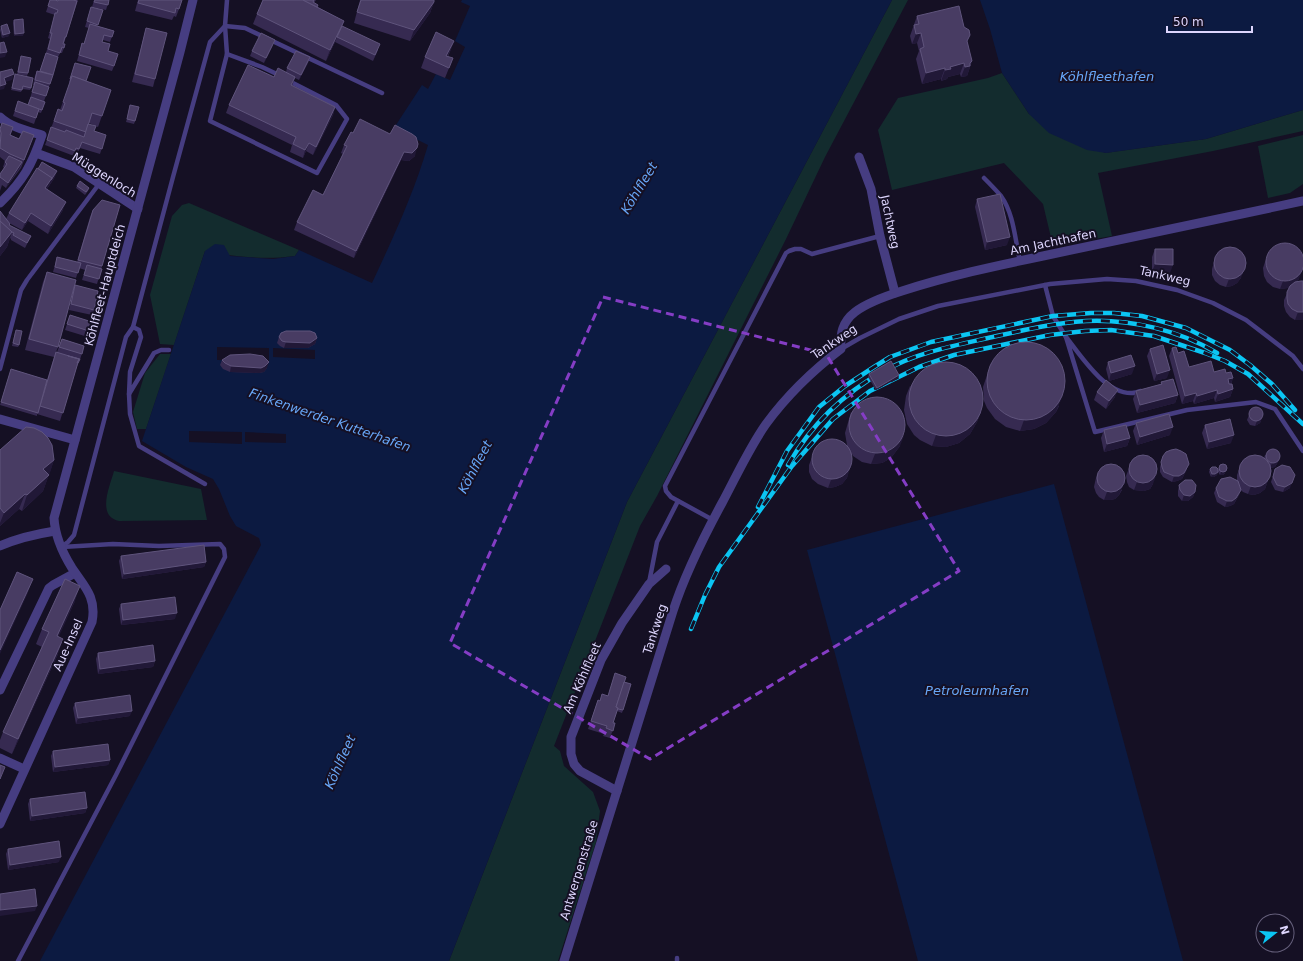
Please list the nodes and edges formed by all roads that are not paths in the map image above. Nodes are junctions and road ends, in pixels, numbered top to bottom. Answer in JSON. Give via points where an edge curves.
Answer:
{"nodes":[{"id":1,"x":193,"y":0,"type":"edge"},
{"id":2,"x":227,"y":0,"type":"edge"},
{"id":3,"x":225,"y":26,"type":"junction"},
{"id":4,"x":227,"y":54,"type":"junction"},
{"id":5,"x":382,"y":93,"type":"dead end"},
{"id":6,"x":0,"y":117,"type":"edge"},
{"id":7,"x":36,"y":153,"type":"junction"},
{"id":8,"x":859,"y":157,"type":"dead end"},
{"id":9,"x":984,"y":178,"type":"dead end"},
{"id":10,"x":99,"y":184,"type":"junction"},
{"id":11,"x":1303,"y":201,"type":"edge"},
{"id":12,"x":0,"y":203,"type":"edge"},
{"id":13,"x":138,"y":209,"type":"junction"},
{"id":14,"x":880,"y":236,"type":"junction"},
{"id":15,"x":1020,"y":261,"type":"junction"},
{"id":16,"x":1045,"y":285,"type":"junction"},
{"id":17,"x":895,"y":293,"type":"junction"},
{"id":18,"x":133,"y":327,"type":"junction"},
{"id":19,"x":1066,"y":337,"type":"junction"},
{"id":20,"x":169,"y":350,"type":"dead end"},
{"id":21,"x":841,"y":350,"type":"junction"},
{"id":22,"x":0,"y":369,"type":"edge"},
{"id":23,"x":1303,"y":369,"type":"edge"},
{"id":24,"x":1147,"y":390,"type":"edge"},
{"id":25,"x":129,"y":394,"type":"junction"},
{"id":26,"x":0,"y":419,"type":"edge"},
{"id":27,"x":75,"y":440,"type":"junction"},
{"id":28,"x":1303,"y":451,"type":"edge"},
{"id":29,"x":205,"y":484,"type":"dead end"},
{"id":30,"x":678,"y":501,"type":"junction"},
{"id":31,"x":713,"y":520,"type":"junction"},
{"id":32,"x":56,"y":531,"type":"junction"},
{"id":33,"x":0,"y":546,"type":"edge"},
{"id":34,"x":61,"y":547,"type":"junction"},
{"id":35,"x":666,"y":569,"type":"dead end"},
{"id":36,"x":75,"y":573,"type":"junction"},
{"id":37,"x":649,"y":584,"type":"junction"},
{"id":38,"x":0,"y":690,"type":"edge"},
{"id":39,"x":0,"y":758,"type":"edge"},
{"id":40,"x":24,"y":769,"type":"junction"},
{"id":41,"x":617,"y":791,"type":"junction"},
{"id":42,"x":0,"y":824,"type":"edge"},
{"id":43,"x":564,"y":960,"type":"edge"},
{"id":44,"x":18,"y":961,"type":"edge"}],
"edges":[{"from":1,"to":13,"type":"street","name":"Köhlfleet-Hauptdeich"},
{"from":2,"to":3,"type":"lane"},
{"from":3,"to":4,"type":"lane"},
{"from":3,"to":5,"type":"lane","via":[[245,28]]},
{"from":3,"to":18,"type":"lane","via":[[210,42]]},
{"from":4,"to":4,"type":"lane","via":[[210,120],[317,173],[346,119],[343,114],[336,105],[262,67]]},
{"from":6,"to":7,"type":"street","via":[[10,124],[42,135]]},
{"from":7,"to":10,"type":"street","name":"Müggenloch","via":[[74,167]]},
{"from":7,"to":12,"type":"street","via":[[24,176]]},
{"from":8,"to":14,"type":"street","name":"Jachtweg","via":[[871,188]]},
{"from":9,"to":15,"type":"lane","via":[[1006,203]]},
{"from":10,"to":13,"type":"street","name":"Müggenloch"},
{"from":10,"to":22,"type":"lane","via":[[21,290]]},
{"from":11,"to":15,"type":"street","name":"Am Jachthafen"},
{"from":13,"to":27,"type":"street","name":"Köhlfleet-Hauptdeich"},
{"from":14,"to":17,"type":"street","name":"Jachtweg"},
{"from":14,"to":30,"type":"lane","via":[[812,254],[794,249],[786,254],[667,481],[666,491]]},
{"from":15,"to":17,"type":"street","name":"Am Jachthafen"},
{"from":16,"to":19,"type":"lane","via":[[1053,316]]},
{"from":16,"to":21,"type":"lane","name":"Tankweg","via":[[938,306],[899,319]]},
{"from":16,"to":23,"type":"lane","name":"Tankweg","via":[[1100,280],[1136,281],[1177,290],[1218,305],[1246,320],[1293,356]]},
{"from":17,"to":21,"type":"street","name":"Am Jachthafen","via":[[854,312],[842,329]]},
{"from":18,"to":25,"type":"lane","via":[[139,330],[141,337],[130,372]]},
{"from":18,"to":34,"type":"lane","via":[[126,337],[74,535]]},
{"from":19,"to":24,"type":"lane","via":[[1093,372],[1114,389],[1132,394]]},
{"from":19,"to":28,"type":"lane","via":[[1095,432],[1187,410],[1256,402],[1275,409]]},
{"from":20,"to":25,"type":"lane","via":[[154,352]]},
{"from":21,"to":31,"type":"street","name":"Tankweg","via":[[812,371],[766,424]]},
{"from":25,"to":29,"type":"lane","via":[[130,414],[138,446]]},
{"from":26,"to":27,"type":"street"},
{"from":27,"to":32,"type":"street","name":"Köhlfleet-Hauptdeich","via":[[54,518]]},
{"from":30,"to":31,"type":"lane"},
{"from":30,"to":37,"type":"lane","via":[[657,542]]},
{"from":31,"to":41,"type":"street","name":"Tankweg","via":[[678,595]]},
{"from":32,"to":33,"type":"street","via":[[19,538]]},
{"from":32,"to":34,"type":"street","name":"Köhlfleet-Hauptdeich"},
{"from":34,"to":36,"type":"street","name":"Köhlfleet-Hauptdeich"},
{"from":34,"to":44,"type":"lane","via":[[113,544],[220,544],[225,557],[116,775]]},
{"from":35,"to":37,"type":"street","name":"Am Köhlfleet"},
{"from":36,"to":38,"type":"street","via":[[48,588]]},
{"from":36,"to":40,"type":"street","name":"Aue-Insel","via":[[89,592],[92,622]]},
{"from":37,"to":41,"type":"street","name":"Am Köhlfleet","via":[[629,611],[601,660],[571,738],[571,754],[574,764],[580,771]]},
{"from":39,"to":40,"type":"street"},
{"from":40,"to":42,"type":"street","name":"Aue-Insel"},
{"from":41,"to":43,"type":"street","name":"Antwerpenstraße"}]}
